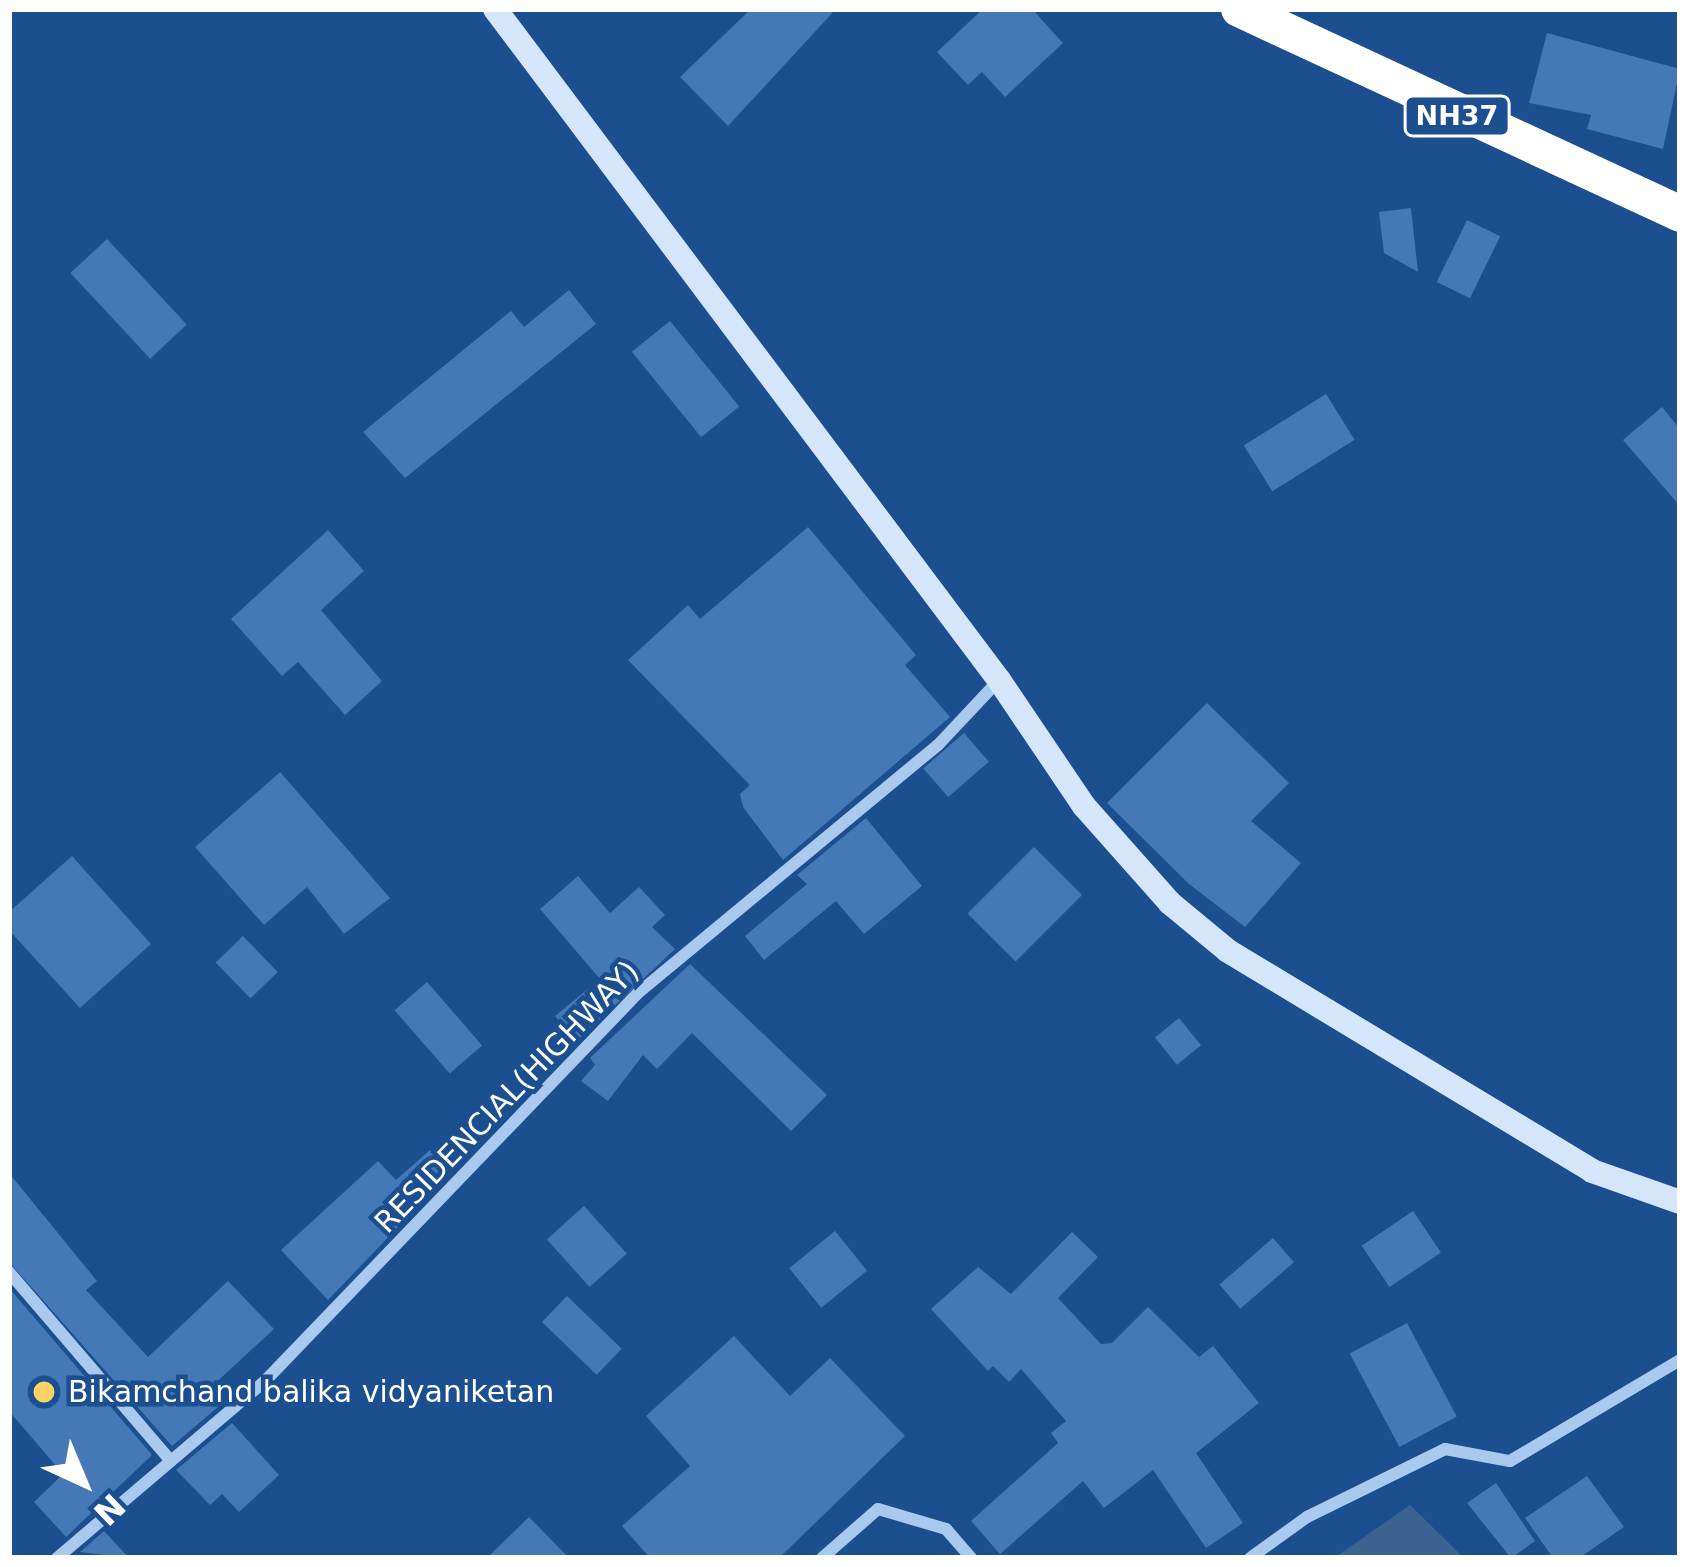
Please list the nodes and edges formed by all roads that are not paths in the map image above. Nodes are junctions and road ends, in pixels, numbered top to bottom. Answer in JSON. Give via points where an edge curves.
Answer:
{"nodes":[{"id":1,"x":495,"y":9,"type":"edge"},
{"id":2,"x":1239,"y":9,"type":"edge"},
{"id":3,"x":1680,"y":214,"type":"edge"},
{"id":4,"x":999,"y":680,"type":"junction"},
{"id":5,"x":1680,"y":1202,"type":"edge"},
{"id":6,"x":9,"y":1272,"type":"edge"},
{"id":7,"x":1680,"y":1360,"type":"edge"},
{"id":8,"x":170,"y":1460,"type":"junction"},
{"id":9,"x":58,"y":1558,"type":"edge"},
{"id":10,"x":822,"y":1558,"type":"edge"},
{"id":11,"x":971,"y":1558,"type":"edge"},
{"id":12,"x":1250,"y":1558,"type":"edge"}],
"edges":[{"from":1,"to":4,"type":"street"},
{"from":2,"to":3,"type":"highway","number":"NH37"},
{"from":4,"to":5,"type":"street","via":[[1084,806],[1169,903],[1228,951],[1592,1172]]},
{"from":4,"to":8,"type":"street","name":"RESIDENCIAL(HIGHWAY)","via":[[938,745],[638,993],[265,1381]]},
{"from":6,"to":8,"type":"street"},
{"from":7,"to":12,"type":"street","via":[[1510,1461],[1445,1449],[1307,1517]]},
{"from":8,"to":9,"type":"street","name":"RESIDENCIAL(HIGHWAY)"},
{"from":10,"to":11,"type":"street","via":[[878,1509],[946,1529]]}]}
